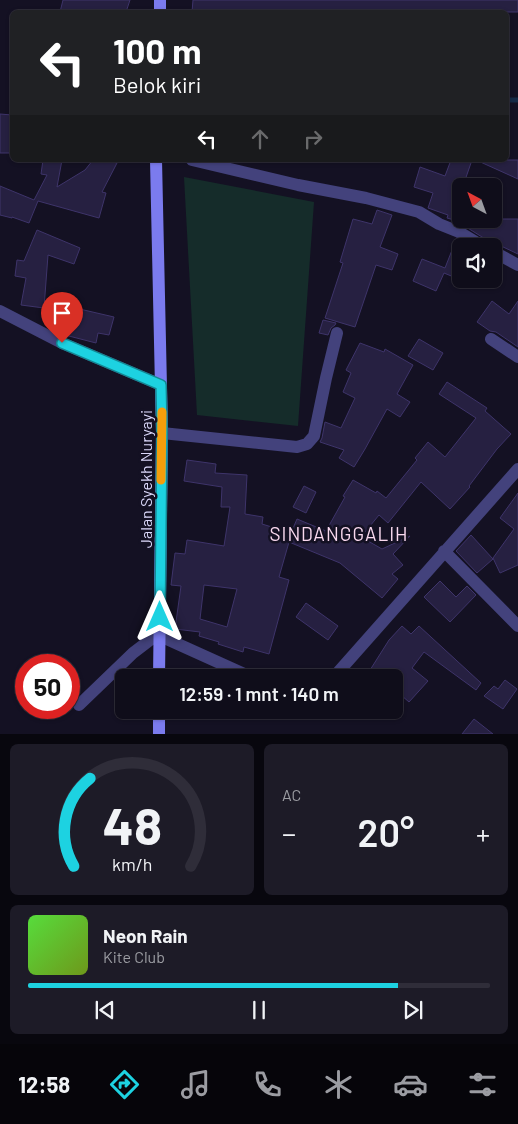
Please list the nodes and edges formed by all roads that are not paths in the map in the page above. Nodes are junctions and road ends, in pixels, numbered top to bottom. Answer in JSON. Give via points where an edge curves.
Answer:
{"nodes":[{"id":1,"x":156,"y":162,"type":"edge"},
{"id":2,"x":200,"y":162,"type":"edge"},
{"id":3,"x":469,"y":238,"type":"edge"},
{"id":4,"x":502,"y":256,"type":"edge"},
{"id":5,"x":518,"y":265,"type":"edge"},
{"id":6,"x":0,"y":312,"type":"edge"},
{"id":7,"x":337,"y":333,"type":"dead end"},
{"id":8,"x":491,"y":339,"type":"dead end"},
{"id":9,"x":518,"y":357,"type":"edge"},
{"id":10,"x":161,"y":385,"type":"junction"},
{"id":11,"x":162,"y":433,"type":"junction"},
{"id":12,"x":518,"y":469,"type":"edge"},
{"id":13,"x":444,"y":552,"type":"junction"},
{"id":14,"x":518,"y":626,"type":"edge"},
{"id":15,"x":160,"y":636,"type":"junction"},
{"id":16,"x":159,"y":669,"type":"edge"},
{"id":17,"x":233,"y":669,"type":"edge"},
{"id":18,"x":341,"y":669,"type":"edge"},
{"id":19,"x":80,"y":705,"type":"edge"},
{"id":20,"x":159,"y":719,"type":"edge"},
{"id":21,"x":159,"y":734,"type":"edge"}],
"edges":[{"from":1,"to":10,"type":"main road","name":"Jalan Syekh Nuryayi"},
{"from":2,"to":3,"type":"street","via":[[419,212]]},
{"from":4,"to":5,"type":"street"},
{"from":6,"to":10,"type":"street","via":[[62,343]]},
{"from":7,"to":11,"type":"street","via":[[314,436],[306,444],[297,447]]},
{"from":8,"to":9,"type":"street"},
{"from":10,"to":11,"type":"main road","name":"Jalan Syekh Nuryayi"},
{"from":11,"to":15,"type":"main road","name":"Jalan Syekh Nuryayi"},
{"from":12,"to":13,"type":"street"},
{"from":13,"to":14,"type":"street"},
{"from":13,"to":18,"type":"street"},
{"from":15,"to":16,"type":"main road","name":"Jalan Syekh Nuryayi"},
{"from":15,"to":17,"type":"street"},
{"from":15,"to":19,"type":"street","via":[[133,653]]},
{"from":20,"to":21,"type":"main road"}]}
